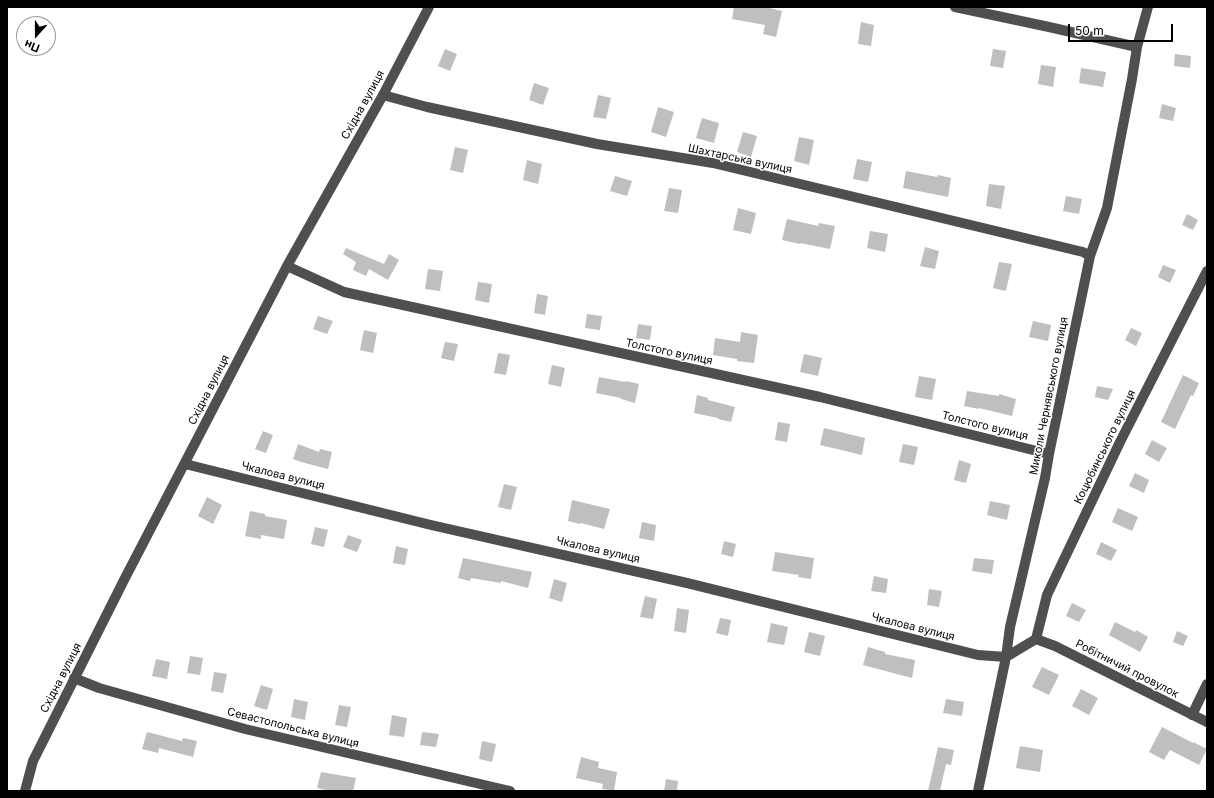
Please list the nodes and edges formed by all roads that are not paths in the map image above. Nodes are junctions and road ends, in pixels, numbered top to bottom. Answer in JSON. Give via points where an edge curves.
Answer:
{"nodes":[{"id":1,"x":429,"y":7,"type":"edge"},
{"id":2,"x":955,"y":7,"type":"edge"},
{"id":3,"x":1148,"y":7,"type":"edge"},
{"id":4,"x":1137,"y":47,"type":"junction"},
{"id":5,"x":383,"y":95,"type":"junction"},
{"id":6,"x":1090,"y":256,"type":"junction"},
{"id":7,"x":287,"y":266,"type":"junction"},
{"id":8,"x":1207,"y":271,"type":"edge"},
{"id":9,"x":1049,"y":454,"type":"junction"},
{"id":10,"x":185,"y":464,"type":"junction"},
{"id":11,"x":1036,"y":639,"type":"junction"},
{"id":12,"x":1006,"y":657,"type":"junction"},
{"id":13,"x":74,"y":678,"type":"junction"},
{"id":14,"x":1207,"y":684,"type":"edge"},
{"id":15,"x":1192,"y":715,"type":"junction"},
{"id":16,"x":1207,"y":722,"type":"edge"},
{"id":17,"x":24,"y":791,"type":"edge"},
{"id":18,"x":510,"y":791,"type":"edge"},
{"id":19,"x":978,"y":791,"type":"edge"}],
"edges":[{"from":1,"to":5,"type":"street","name":"Східна вулиця"},
{"from":2,"to":4,"type":"street"},
{"from":3,"to":4,"type":"street","name":"Миколи Чернявського вулиця"},
{"from":4,"to":6,"type":"street","name":"Миколи Чернявського вулиця","via":[[1107,208]]},
{"from":5,"to":6,"type":"street","name":"Шахтарська вулиця","via":[[589,142],[713,163],[1083,252]]},
{"from":5,"to":7,"type":"street","name":"Східна вулиця"},
{"from":6,"to":9,"type":"street","name":"Миколи Чернявського вулиця"},
{"from":7,"to":9,"type":"street","name":"Толстого вулиця","via":[[344,292],[812,396]]},
{"from":7,"to":10,"type":"street","name":"Східна вулиця"},
{"from":8,"to":11,"type":"street","name":"Коцюбинського вулиця","via":[[1120,442],[1047,595]]},
{"from":9,"to":12,"type":"street","name":"Миколи Чернявського вулиця","via":[[1010,627]]},
{"from":10,"to":12,"type":"street","name":"Чкалова вулиця","via":[[978,655]]},
{"from":10,"to":13,"type":"street","name":"Східна вулиця"},
{"from":11,"to":12,"type":"street"},
{"from":11,"to":15,"type":"street","name":"Робітничий провулок","via":[[1055,646]]},
{"from":12,"to":19,"type":"street","name":"Миколи Чернявського вулиця"},
{"from":13,"to":17,"type":"street","name":"Східна вулиця","via":[[33,761]]},
{"from":13,"to":18,"type":"street","name":"Севастопольська вулиця","via":[[100,688],[245,729]]},
{"from":14,"to":15,"type":"street"},
{"from":15,"to":16,"type":"street","name":"Робітничий провулок"}]}
